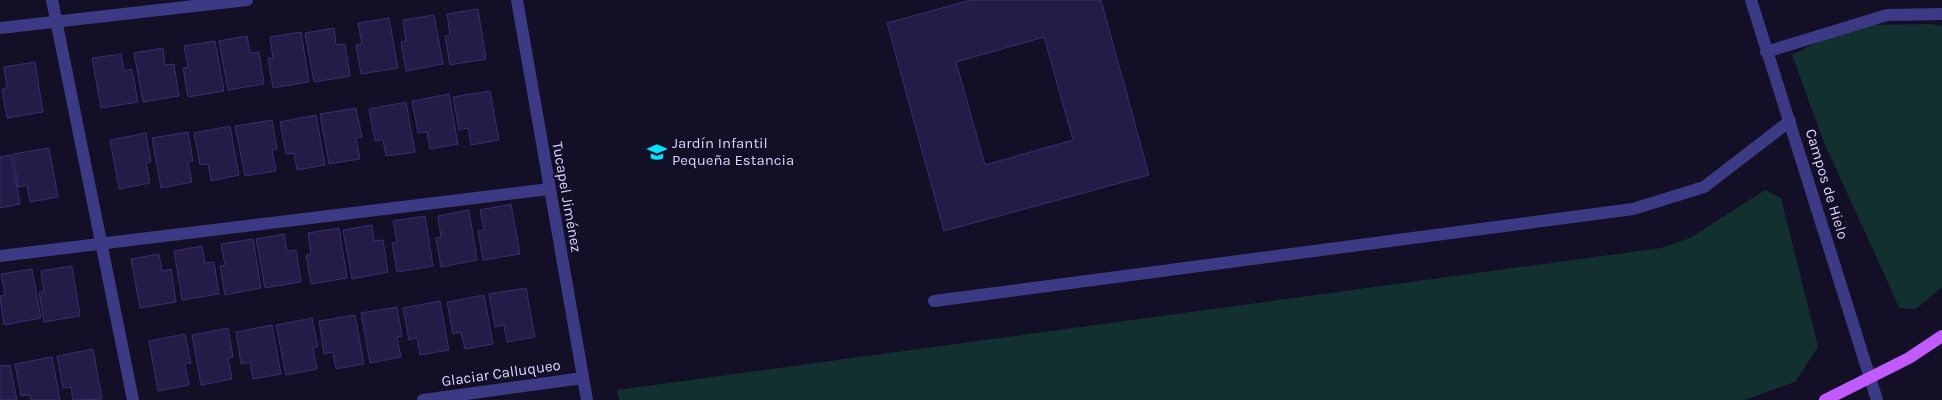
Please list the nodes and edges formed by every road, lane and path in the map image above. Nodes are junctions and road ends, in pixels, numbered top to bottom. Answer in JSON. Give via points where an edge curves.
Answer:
{"nodes":[{"id":1,"x":52,"y":0,"type":"edge"},
{"id":2,"x":248,"y":0,"type":"edge"},
{"id":3,"x":517,"y":0,"type":"edge"},
{"id":4,"x":1751,"y":0,"type":"edge"},
{"id":5,"x":1942,"y":14,"type":"edge"},
{"id":6,"x":56,"y":21,"type":"junction"},
{"id":7,"x":0,"y":28,"type":"edge"},
{"id":8,"x":1766,"y":52,"type":"junction"},
{"id":9,"x":1790,"y":121,"type":"junction"},
{"id":10,"x":549,"y":189,"type":"junction"},
{"id":11,"x":102,"y":243,"type":"junction"},
{"id":12,"x":0,"y":256,"type":"edge"},
{"id":13,"x":934,"y":301,"type":"dead end"},
{"id":14,"x":1942,"y":336,"type":"edge"},
{"id":15,"x":1871,"y":377,"type":"junction"},
{"id":16,"x":583,"y":378,"type":"junction"},
{"id":17,"x":132,"y":400,"type":"edge"},
{"id":18,"x":424,"y":400,"type":"edge"},
{"id":19,"x":587,"y":400,"type":"edge"},
{"id":20,"x":1825,"y":400,"type":"edge"},
{"id":21,"x":1877,"y":400,"type":"edge"}],
"edges":[{"from":1,"to":6,"type":"street"},
{"from":2,"to":6,"type":"street"},
{"from":3,"to":10,"type":"street","name":"Tucapel Jiménez"},
{"from":4,"to":8,"type":"street","name":"Campos de Hielo"},
{"from":5,"to":8,"type":"street","via":[[1886,14]]},
{"from":6,"to":7,"type":"street"},
{"from":6,"to":11,"type":"street"},
{"from":8,"to":9,"type":"street","name":"Campos de Hielo"},
{"from":9,"to":13,"type":"street","via":[[1704,187],[1633,209]]},
{"from":9,"to":15,"type":"street","name":"Campos de Hielo"},
{"from":10,"to":11,"type":"street"},
{"from":10,"to":16,"type":"street","name":"Tucapel Jiménez"},
{"from":11,"to":12,"type":"street"},
{"from":11,"to":17,"type":"street"},
{"from":14,"to":15,"type":"main road","via":[[1909,358]]},
{"from":15,"to":20,"type":"main road"},
{"from":15,"to":21,"type":"street","name":"Campos de Hielo"},
{"from":16,"to":18,"type":"street","name":"Glaciar Calluqueo"},
{"from":16,"to":19,"type":"street","name":"Tucapel Jiménez"}]}
